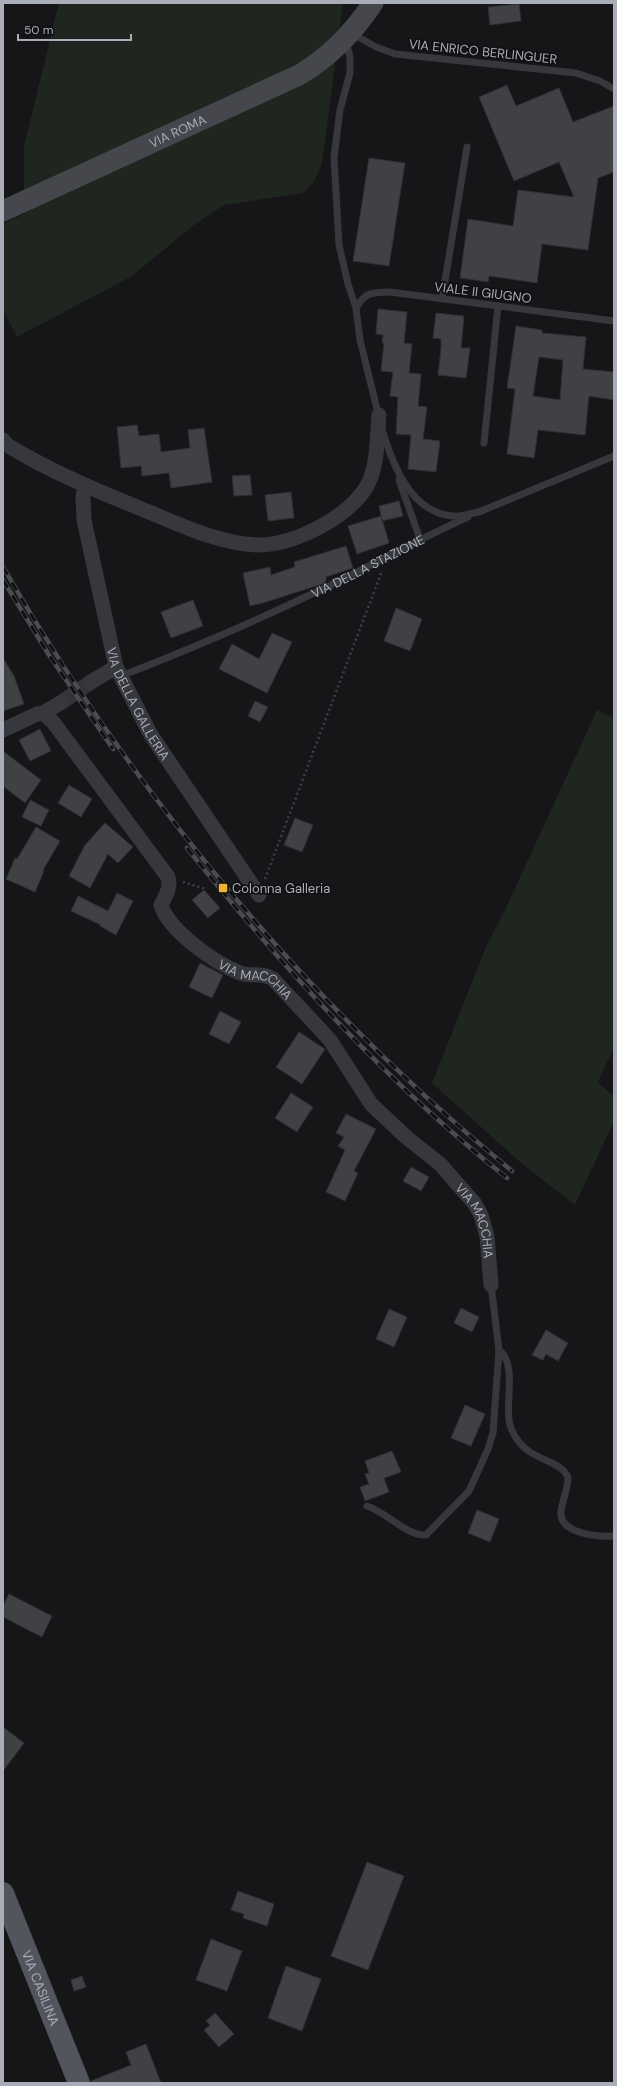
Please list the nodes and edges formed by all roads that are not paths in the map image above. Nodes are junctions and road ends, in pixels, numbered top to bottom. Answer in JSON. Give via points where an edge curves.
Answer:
{"nodes":[{"id":1,"x":373,"y":3,"type":"edge"},
{"id":2,"x":348,"y":36,"type":"junction"},
{"id":3,"x":614,"y":89,"type":"edge"},
{"id":4,"x":467,"y":147,"type":"dead end"},
{"id":5,"x":3,"y":211,"type":"edge"},
{"id":6,"x":442,"y":298,"type":"junction"},
{"id":7,"x":498,"y":306,"type":"junction"},
{"id":8,"x":356,"y":308,"type":"junction"},
{"id":9,"x":614,"y":321,"type":"edge"},
{"id":10,"x":379,"y":415,"type":"junction"},
{"id":11,"x":3,"y":440,"type":"edge"},
{"id":12,"x":484,"y":443,"type":"dead end"},
{"id":13,"x":614,"y":456,"type":"edge"},
{"id":14,"x":395,"y":468,"type":"junction"},
{"id":15,"x":85,"y":486,"type":"junction"},
{"id":16,"x":482,"y":511,"type":"junction"},
{"id":17,"x":420,"y":539,"type":"junction"},
{"id":18,"x":119,"y":671,"type":"junction"},
{"id":19,"x":91,"y":682,"type":"tunnel mouth"},
{"id":20,"x":62,"y":702,"type":"tunnel mouth"},
{"id":21,"x":43,"y":714,"type":"junction"},
{"id":22,"x":3,"y":730,"type":"edge"},
{"id":23,"x":259,"y":895,"type":"road end"},
{"id":24,"x":491,"y":1285,"type":"joint"},
{"id":25,"x":499,"y":1350,"type":"junction"},
{"id":26,"x":367,"y":1506,"type":"dead end"},
{"id":27,"x":614,"y":1536,"type":"edge"},
{"id":28,"x":3,"y":1893,"type":"edge"},
{"id":29,"x":79,"y":2083,"type":"edge"}],
"edges":[{"from":1,"to":2,"type":"street","name":"VIA ROMA"},
{"from":2,"to":3,"type":"lane","name":"VIA ENRICO BERLINGUER","via":[[395,54],[576,73]]},
{"from":2,"to":5,"type":"street","name":"VIA ROMA","via":[[318,64],[283,83]]},
{"from":2,"to":8,"type":"lane","via":[[350,63],[334,157],[339,245]]},
{"from":4,"to":6,"type":"lane"},
{"from":6,"to":7,"type":"lane","name":"VIALE II GIUGNO"},
{"from":6,"to":8,"type":"lane","name":"VIALE II GIUGNO","via":[[390,292],[370,293],[362,298]]},
{"from":7,"to":9,"type":"lane","name":"VIALE II GIUGNO"},
{"from":7,"to":12,"type":"lane"},
{"from":8,"to":10,"type":"lane","via":[[360,340]]},
{"from":10,"to":14,"type":"lane"},
{"from":10,"to":15,"type":"street","via":[[371,475],[358,498],[344,512],[327,522],[308,532],[275,543],[259,545],[219,538]]},
{"from":11,"to":15,"type":"street","via":[[41,466]]},
{"from":13,"to":16,"type":"lane","name":"VIA DELLA STAZIONE"},
{"from":14,"to":16,"type":"lane","via":[[419,500],[441,514],[452,516]]},
{"from":14,"to":17,"type":"lane"},
{"from":15,"to":18,"type":"street","name":"VIA DELLA GALLERIA","via":[[84,520]]},
{"from":16,"to":17,"type":"lane","name":"VIA DELLA STAZIONE"},
{"from":17,"to":18,"type":"lane","name":"VIA DELLA STAZIONE","via":[[318,591],[188,650]]},
{"from":18,"to":19,"type":"street"},
{"from":18,"to":23,"type":"street","name":"VIA DELLA GALLERIA","via":[[151,735]]},
{"from":20,"to":21,"type":"street"},
{"from":21,"to":22,"type":"street","via":[[37,714]]},
{"from":21,"to":24,"type":"street","name":"VIA MACCHIA","via":[[53,722],[168,878],[169,890],[161,905],[171,923],[222,964],[240,973],[268,976],[273,979],[330,1040],[371,1104],[440,1164],[475,1204],[487,1236]]},
{"from":24,"to":25,"type":"lane"},
{"from":25,"to":26,"type":"lane","via":[[493,1433],[473,1484],[462,1500],[431,1532],[421,1535],[411,1532],[377,1509]]},
{"from":25,"to":27,"type":"lane","via":[[506,1359],[510,1384],[509,1415],[513,1432],[524,1448],[559,1467],[568,1477],[561,1511],[562,1519],[586,1535]]},
{"from":28,"to":29,"type":"main road","name":"VIA CASILINA"}]}
